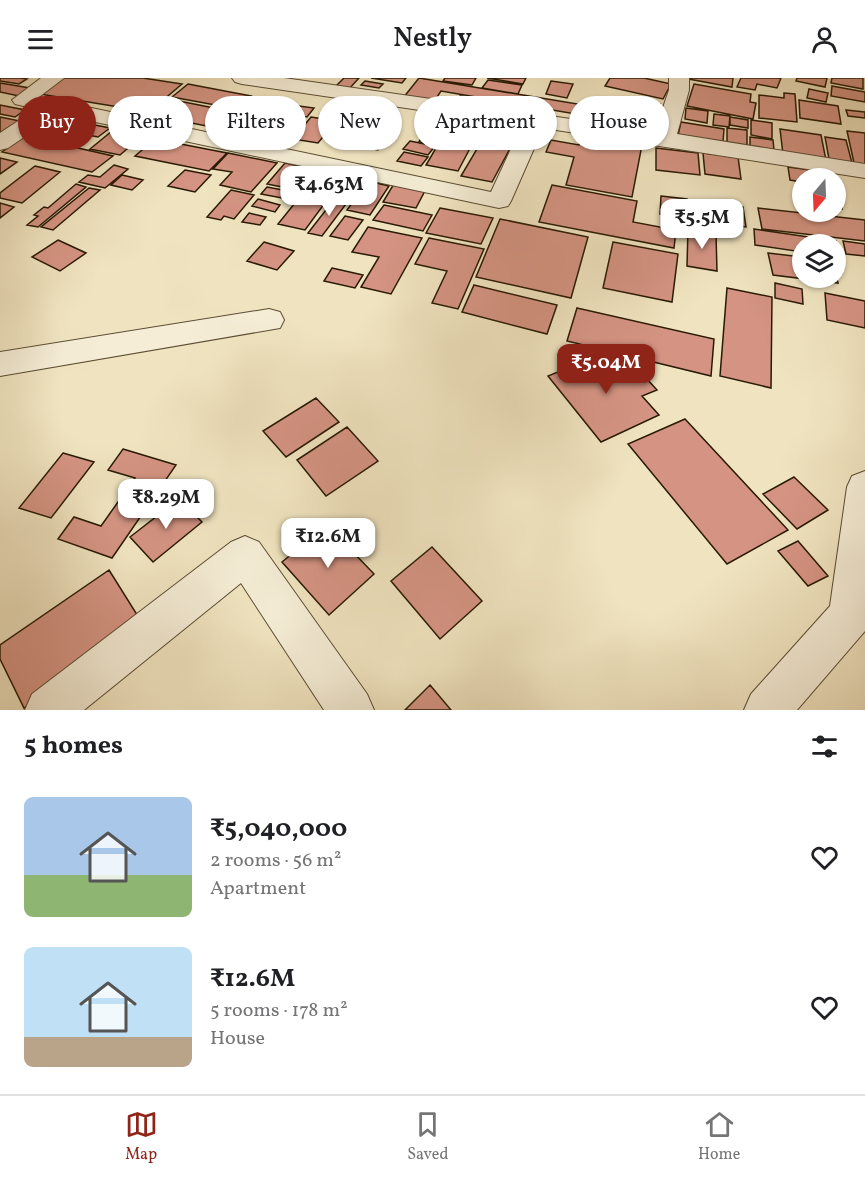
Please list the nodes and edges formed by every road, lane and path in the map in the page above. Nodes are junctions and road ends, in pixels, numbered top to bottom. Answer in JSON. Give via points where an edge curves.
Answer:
{"nodes":[{"id":1,"x":54,"y":78,"type":"edge"},
{"id":2,"x":242,"y":78,"type":"edge"},
{"id":3,"x":679,"y":78,"type":"edge"},
{"id":4,"x":360,"y":86,"type":"edge"},
{"id":5,"x":28,"y":96,"type":"edge"},
{"id":6,"x":414,"y":97,"type":"edge"},
{"id":7,"x":96,"y":116,"type":"edge"},
{"id":8,"x":669,"y":123,"type":"edge"},
{"id":9,"x":18,"y":131,"type":"edge"},
{"id":10,"x":669,"y":140,"type":"edge"},
{"id":11,"x":0,"y":143,"type":"edge"},
{"id":12,"x":522,"y":150,"type":"edge"},
{"id":13,"x":865,"y":171,"type":"edge"},
{"id":14,"x":268,"y":320,"type":"dead end"},
{"id":15,"x":0,"y":364,"type":"edge"},
{"id":16,"x":865,"y":487,"type":"edge"},
{"id":17,"x":48,"y":710,"type":"edge"},
{"id":18,"x":351,"y":710,"type":"edge"},
{"id":19,"x":767,"y":710,"type":"edge"}],
"edges":[{"from":1,"to":5,"type":"street"},
{"from":2,"to":4,"type":"street"},
{"from":3,"to":8,"type":"street"},
{"from":4,"to":6,"type":"street"},
{"from":7,"to":12,"type":"street","via":[[499,201]]},
{"from":9,"to":11,"type":"street"},
{"from":10,"to":13,"type":"street"},
{"from":14,"to":15,"type":"street"},
{"from":16,"to":19,"type":"street","via":[[850,616]]},
{"from":17,"to":18,"type":"street","via":[[245,555]]}]}
